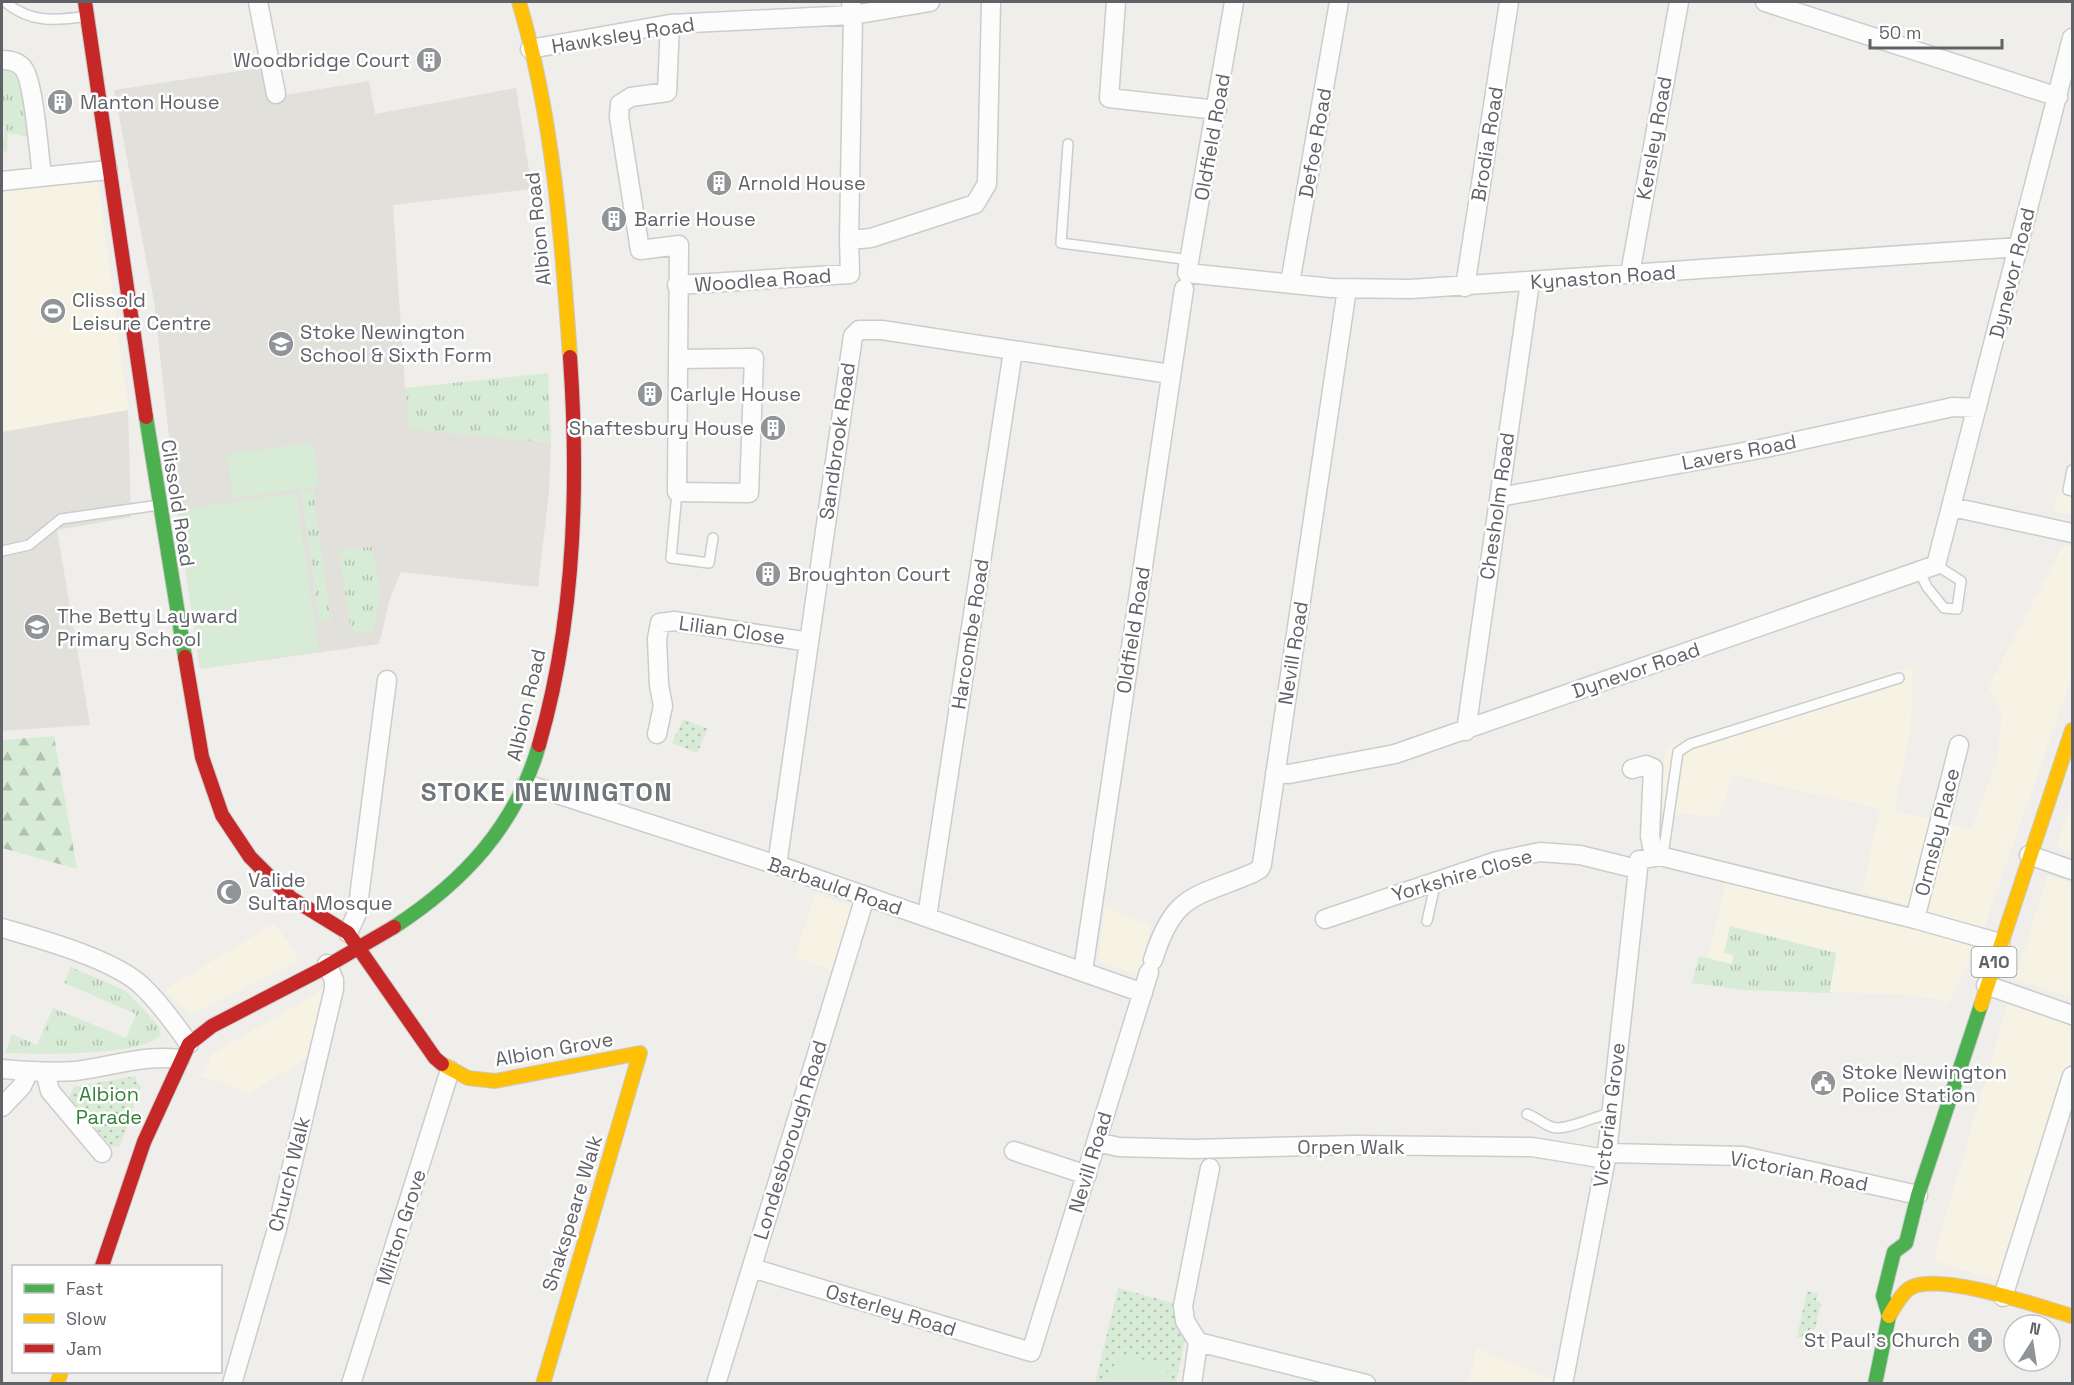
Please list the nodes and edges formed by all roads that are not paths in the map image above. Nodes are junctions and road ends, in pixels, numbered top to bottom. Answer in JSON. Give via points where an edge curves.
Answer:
{"nodes":[{"id":1,"x":5,"y":2,"type":"edge"},
{"id":2,"x":85,"y":2,"type":"edge"},
{"id":3,"x":258,"y":2,"type":"edge"},
{"id":4,"x":519,"y":2,"type":"edge"},
{"id":5,"x":930,"y":2,"type":"edge"},
{"id":6,"x":991,"y":2,"type":"edge"},
{"id":7,"x":1116,"y":2,"type":"edge"},
{"id":8,"x":1234,"y":2,"type":"edge"},
{"id":9,"x":1339,"y":2,"type":"edge"},
{"id":10,"x":1509,"y":2,"type":"edge"},
{"id":11,"x":1679,"y":2,"type":"edge"},
{"id":12,"x":1765,"y":2,"type":"edge"},
{"id":13,"x":852,"y":8,"type":"edge"},
{"id":14,"x":87,"y":16,"type":"junction"},
{"id":15,"x":670,"y":24,"type":"junction"},
{"id":16,"x":2073,"y":38,"type":"edge"},
{"id":17,"x":530,"y":49,"type":"junction"},
{"id":18,"x":2,"y":60,"type":"edge"},
{"id":19,"x":276,"y":94,"type":"dead end"},
{"id":20,"x":2058,"y":97,"type":"junction"},
{"id":21,"x":1217,"y":110,"type":"junction"},
{"id":22,"x":1068,"y":144,"type":"dead end"},
{"id":23,"x":108,"y":170,"type":"junction"},
{"id":24,"x":42,"y":176,"type":"junction"},
{"id":25,"x":2,"y":181,"type":"edge"},
{"id":26,"x":849,"y":240,"type":"junction"},
{"id":27,"x":2019,"y":247,"type":"junction"},
{"id":28,"x":1187,"y":274,"type":"junction"},
{"id":29,"x":1630,"y":274,"type":"junction"},
{"id":30,"x":1530,"y":282,"type":"junction"},
{"id":31,"x":1290,"y":283,"type":"junction"},
{"id":32,"x":677,"y":285,"type":"junction"},
{"id":33,"x":1465,"y":287,"type":"junction"},
{"id":34,"x":1347,"y":289,"type":"junction"},
{"id":35,"x":1013,"y":351,"type":"junction"},
{"id":36,"x":678,"y":359,"type":"junction"},
{"id":37,"x":1170,"y":374,"type":"junction"},
{"id":38,"x":1977,"y":408,"type":"junction"},
{"id":39,"x":2073,"y":470,"type":"edge"},
{"id":40,"x":2073,"y":491,"type":"edge"},
{"id":41,"x":677,"y":492,"type":"junction"},
{"id":42,"x":1500,"y":497,"type":"junction"},
{"id":43,"x":159,"y":505,"type":"junction"},
{"id":44,"x":1952,"y":507,"type":"junction"},
{"id":45,"x":2073,"y":533,"type":"edge"},
{"id":46,"x":713,"y":538,"type":"dead end"},
{"id":47,"x":2,"y":551,"type":"edge"},
{"id":48,"x":1928,"y":569,"type":"junction"},
{"id":49,"x":809,"y":642,"type":"junction"},
{"id":50,"x":1899,"y":678,"type":"dead end"},
{"id":51,"x":387,"y":680,"type":"dead end"},
{"id":52,"x":2073,"y":730,"type":"edge"},
{"id":53,"x":1466,"y":731,"type":"junction"},
{"id":54,"x":657,"y":734,"type":"dead end"},
{"id":55,"x":1959,"y":745,"type":"dead end"},
{"id":56,"x":1632,"y":769,"type":"dead end"},
{"id":57,"x":1275,"y":773,"type":"junction"},
{"id":58,"x":525,"y":784,"type":"junction"},
{"id":59,"x":2029,"y":855,"type":"junction"},
{"id":60,"x":1657,"y":856,"type":"junction"},
{"id":61,"x":777,"y":865,"type":"junction"},
{"id":62,"x":1637,"y":869,"type":"junction"},
{"id":63,"x":2073,"y":870,"type":"edge"},
{"id":64,"x":1436,"y":881,"type":"junction"},
{"id":65,"x":865,"y":897,"type":"junction"},
{"id":66,"x":927,"y":917,"type":"junction"},
{"id":67,"x":1324,"y":919,"type":"dead end"},
{"id":68,"x":1915,"y":919,"type":"junction"},
{"id":69,"x":1427,"y":921,"type":"dead end"},
{"id":70,"x":2,"y":928,"type":"edge"},
{"id":71,"x":353,"y":941,"type":"junction"},
{"id":72,"x":2000,"y":943,"type":"junction"},
{"id":73,"x":327,"y":964,"type":"junction"},
{"id":74,"x":1083,"y":971,"type":"junction"},
{"id":75,"x":1986,"y":986,"type":"junction"},
{"id":76,"x":1143,"y":993,"type":"junction"},
{"id":77,"x":2073,"y":1015,"type":"edge"},
{"id":78,"x":185,"y":1051,"type":"junction"},
{"id":79,"x":640,"y":1053,"type":"joint"},
{"id":80,"x":2,"y":1069,"type":"edge"},
{"id":81,"x":450,"y":1070,"type":"junction"},
{"id":82,"x":37,"y":1072,"type":"junction"},
{"id":83,"x":2073,"y":1076,"type":"edge"},
{"id":84,"x":2,"y":1107,"type":"edge"},
{"id":85,"x":1611,"y":1113,"type":"junction"},
{"id":86,"x":1527,"y":1114,"type":"dead end"},
{"id":87,"x":1096,"y":1142,"type":"junction"},
{"id":88,"x":1014,"y":1151,"type":"dead end"},
{"id":89,"x":102,"y":1154,"type":"dead end"},
{"id":90,"x":1606,"y":1156,"type":"junction"},
{"id":91,"x":1210,"y":1168,"type":"dead end"},
{"id":92,"x":1087,"y":1175,"type":"junction"},
{"id":93,"x":1918,"y":1195,"type":"junction"},
{"id":94,"x":1906,"y":1243,"type":"junction"},
{"id":95,"x":1913,"y":1256,"type":"dead end"},
{"id":96,"x":102,"y":1265,"type":"edge"},
{"id":97,"x":752,"y":1268,"type":"junction"},
{"id":98,"x":1927,"y":1271,"type":"dead end"},
{"id":99,"x":1941,"y":1284,"type":"junction"},
{"id":100,"x":2003,"y":1298,"type":"junction"},
{"id":101,"x":1889,"y":1316,"type":"junction"},
{"id":102,"x":2073,"y":1316,"type":"edge"},
{"id":103,"x":1198,"y":1342,"type":"junction"},
{"id":104,"x":1031,"y":1352,"type":"joint"},
{"id":105,"x":232,"y":1383,"type":"edge"},
{"id":106,"x":351,"y":1383,"type":"edge"},
{"id":107,"x":543,"y":1383,"type":"edge"},
{"id":108,"x":716,"y":1383,"type":"edge"},
{"id":109,"x":1192,"y":1383,"type":"edge"},
{"id":110,"x":1366,"y":1383,"type":"edge"},
{"id":111,"x":1563,"y":1383,"type":"edge"},
{"id":112,"x":1875,"y":1383,"type":"edge"}],
"edges":[{"from":1,"to":14,"type":"lane","via":[[42,20]]},
{"from":2,"to":14,"type":"main road","name":"Clissold Road"},
{"from":3,"to":19,"type":"street"},
{"from":4,"to":17,"type":"main road","name":"Albion Road"},
{"from":5,"to":13,"type":"street","name":"Hawksley Road"},
{"from":6,"to":26,"type":"street","via":[[987,184],[975,204],[871,238]]},
{"from":7,"to":21,"type":"street","via":[[1108,98]]},
{"from":8,"to":21,"type":"street","name":"Oldfield Road"},
{"from":9,"to":31,"type":"street","name":"Defoe Road"},
{"from":10,"to":33,"type":"street","name":"Brodia Road"},
{"from":11,"to":29,"type":"street","name":"Kersley Road"},
{"from":12,"to":20,"type":"street"},
{"from":13,"to":15,"type":"street","name":"Hawksley Road"},
{"from":13,"to":26,"type":"street","name":"Woodlea Road"},
{"from":14,"to":23,"type":"main road","name":"Clissold Road"},
{"from":15,"to":17,"type":"street","name":"Hawksley Road"},
{"from":15,"to":32,"type":"street","name":"Woodlea Road","via":[[667,92],[631,97],[620,104],[619,117],[640,250],[680,245]]},
{"from":16,"to":20,"type":"street","name":"Dynevor Road"},
{"from":17,"to":58,"type":"main road","name":"Albion Road","via":[[547,135],[562,252],[575,458],[567,603],[543,735]]},
{"from":18,"to":24,"type":"street","via":[[23,68],[30,83]]},
{"from":20,"to":27,"type":"street","name":"Dynevor Road"},
{"from":21,"to":28,"type":"street","name":"Oldfield Road"},
{"from":22,"to":28,"type":"lane","via":[[1061,243]]},
{"from":23,"to":24,"type":"street"},
{"from":23,"to":43,"type":"main road","name":"Clissold Road"},
{"from":24,"to":25,"type":"street"},
{"from":26,"to":32,"type":"street","name":"Woodlea Road","via":[[850,274]]},
{"from":27,"to":29,"type":"street","name":"Kynaston Road"},
{"from":27,"to":38,"type":"street","name":"Dynevor Road"},
{"from":28,"to":31,"type":"street","name":"Kynaston Road"},
{"from":28,"to":37,"type":"street","name":"Oldfield Road"},
{"from":29,"to":30,"type":"street","name":"Kynaston Road"},
{"from":30,"to":33,"type":"street","name":"Kynaston Road"},
{"from":30,"to":42,"type":"street","name":"Chesholm Road"},
{"from":31,"to":34,"type":"street","name":"Kynaston Road"},
{"from":32,"to":36,"type":"street"},
{"from":33,"to":34,"type":"street","name":"Kynaston Road"},
{"from":34,"to":57,"type":"street","name":"Nevill Road"},
{"from":35,"to":37,"type":"street","name":"Sandbrook Road"},
{"from":35,"to":49,"type":"street","name":"Sandbrook Road","via":[[882,330],[859,330],[853,336]]},
{"from":35,"to":66,"type":"street","name":"Harcombe Road"},
{"from":36,"to":41,"type":"street"},
{"from":36,"to":41,"type":"street","via":[[754,358],[749,494]]},
{"from":37,"to":74,"type":"street","name":"Oldfield Road"},
{"from":38,"to":42,"type":"street","name":"Lavers Road","via":[[1953,407],[1765,448]]},
{"from":38,"to":44,"type":"street","name":"Dynevor Road"},
{"from":39,"to":40,"type":"lane","via":[[2068,490]]},
{"from":41,"to":46,"type":"lane","via":[[671,558],[709,562]]},
{"from":42,"to":53,"type":"street","name":"Chesholm Road"},
{"from":43,"to":47,"type":"lane","via":[[61,519],[29,546]]},
{"from":43,"to":71,"type":"main road","name":"Clissold Road","via":[[202,757],[222,815],[250,857],[279,888]]},
{"from":44,"to":45,"type":"street"},
{"from":44,"to":48,"type":"street","name":"Dynevor Road"},
{"from":48,"to":48,"type":"lane","via":[[1961,581],[1957,609],[1944,608],[1927,587]]},
{"from":48,"to":53,"type":"street","name":"Dynevor Road"},
{"from":49,"to":54,"type":"street","name":"Lilian Close","via":[[674,621],[660,623],[657,650],[663,706]]},
{"from":49,"to":61,"type":"street","name":"Sandbrook Road"},
{"from":50,"to":60,"type":"lane","via":[[1690,744],[1678,752],[1664,848]]},
{"from":51,"to":71,"type":"street"},
{"from":52,"to":59,"type":"main road","number":"A10"},
{"from":53,"to":57,"type":"street","name":"Dynevor Road","via":[[1353,763]]},
{"from":55,"to":68,"type":"street","name":"Ormsby Place"},
{"from":56,"to":60,"type":"street","via":[[1646,765],[1653,768],[1650,836]]},
{"from":57,"to":76,"type":"street","name":"Nevill Road","via":[[1260,869],[1188,899],[1176,910],[1166,926]]},
{"from":58,"to":61,"type":"street","name":"Barbauld Road"},
{"from":58,"to":71,"type":"main road","name":"Albion Road","via":[[489,847],[466,871],[414,916]]},
{"from":59,"to":63,"type":"street"},
{"from":59,"to":72,"type":"main road","number":"A10"},
{"from":60,"to":62,"type":"street","via":[[1639,860]]},
{"from":60,"to":68,"type":"street"},
{"from":61,"to":65,"type":"street","name":"Barbauld Road"},
{"from":62,"to":64,"type":"street","name":"Yorkshire Close","via":[[1580,855],[1540,852]]},
{"from":62,"to":85,"type":"street","name":"Victorian Grove"},
{"from":64,"to":67,"type":"street","name":"Yorkshire Close"},
{"from":64,"to":69,"type":"lane"},
{"from":65,"to":66,"type":"street","name":"Barbauld Road"},
{"from":65,"to":97,"type":"street","name":"Londesborough Road"},
{"from":66,"to":74,"type":"street","name":"Barbauld Road"},
{"from":68,"to":72,"type":"street"},
{"from":70,"to":78,"type":"street","via":[[106,964],[141,985]]},
{"from":71,"to":73,"type":"main road","name":"Albion Road"},
{"from":71,"to":81,"type":"main road","name":"Albion Grove","via":[[435,1058]]},
{"from":72,"to":75,"type":"main road","number":"A10"},
{"from":73,"to":78,"type":"main road","name":"Albion Road","via":[[212,1026]]},
{"from":73,"to":105,"type":"street","name":"Church Walk","via":[[334,989],[277,1229]]},
{"from":74,"to":76,"type":"street","name":"Barbauld Road"},
{"from":75,"to":77,"type":"street"},
{"from":75,"to":93,"type":"main road","number":"A10"},
{"from":76,"to":87,"type":"street","name":"Nevill Road"},
{"from":78,"to":82,"type":"street","via":[[102,1067]]},
{"from":78,"to":96,"type":"main road","name":"Albion Road","via":[[144,1142]]},
{"from":79,"to":81,"type":"main road","name":"Albion Grove","via":[[495,1081],[468,1078]]},
{"from":79,"to":107,"type":"main road","name":"Shakspeare Walk"},
{"from":80,"to":82,"type":"street"},
{"from":81,"to":106,"type":"street","name":"Milton Grove"},
{"from":82,"to":84,"type":"street"},
{"from":82,"to":89,"type":"street"},
{"from":83,"to":100,"type":"street"},
{"from":85,"to":86,"type":"lane","via":[[1563,1129],[1550,1127]]},
{"from":85,"to":90,"type":"street","name":"Victorian Grove"},
{"from":87,"to":90,"type":"street","name":"Orpen Walk","via":[[1119,1148],[1192,1149],[1354,1145],[1532,1147]]},
{"from":87,"to":92,"type":"street","name":"Nevill Road"},
{"from":88,"to":92,"type":"street"},
{"from":90,"to":93,"type":"street","name":"Victorian Road","via":[[1743,1156]]},
{"from":90,"to":111,"type":"street","name":"Victorian Grove"},
{"from":91,"to":103,"type":"street","via":[[1183,1306],[1185,1321]]},
{"from":92,"to":104,"type":"street","name":"Nevill Road"},
{"from":93,"to":94,"type":"main road","number":"A10"},
{"from":94,"to":95,"type":"main road"},
{"from":94,"to":101,"type":"main road","number":"A10","via":[[1894,1252],[1883,1296]]},
{"from":97,"to":104,"type":"street","name":"Osterley Road"},
{"from":97,"to":108,"type":"street","name":"Londesborough Road"},
{"from":98,"to":99,"type":"main road"},
{"from":99,"to":100,"type":"main road","number":"A10"},
{"from":99,"to":101,"type":"main road","number":"A10","via":[[1915,1286]]},
{"from":100,"to":102,"type":"main road","number":"A10"},
{"from":101,"to":112,"type":"main road","number":"A10"},
{"from":103,"to":109,"type":"street"},
{"from":103,"to":110,"type":"street"}]}
